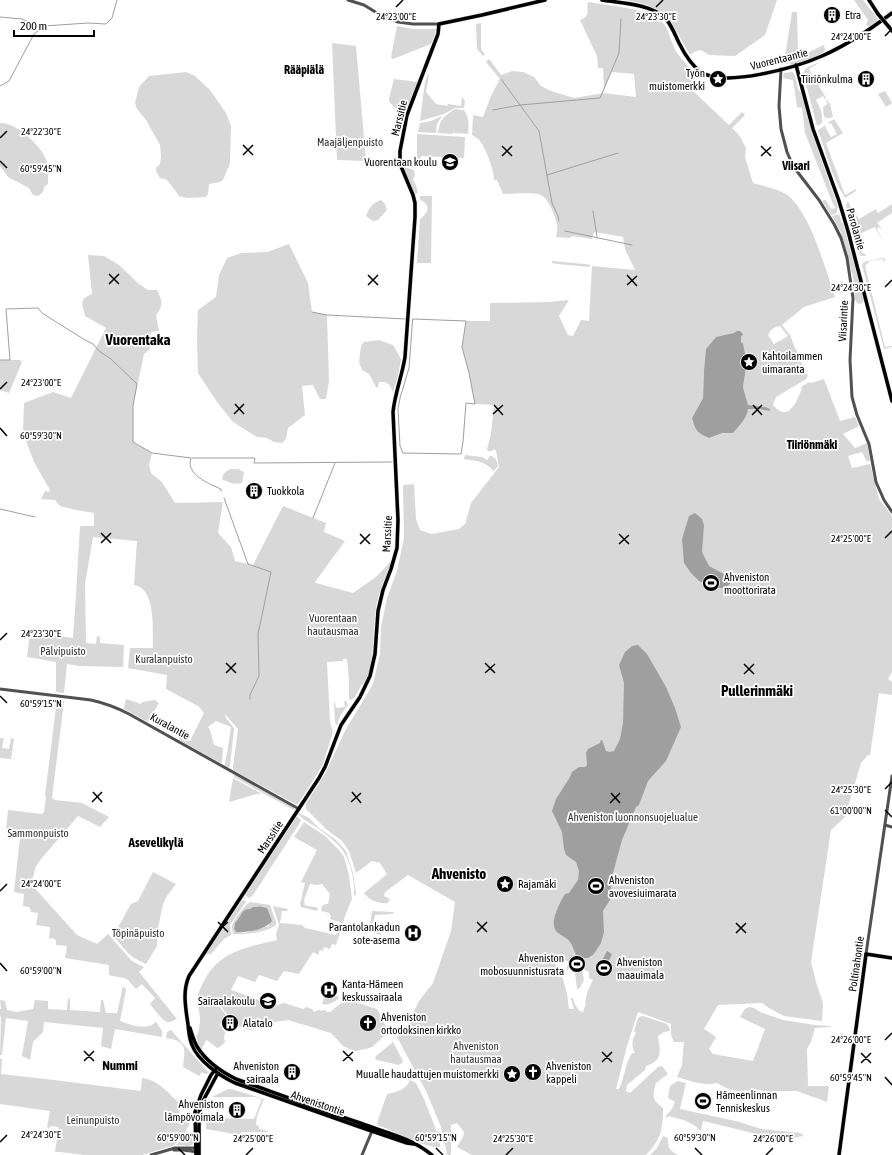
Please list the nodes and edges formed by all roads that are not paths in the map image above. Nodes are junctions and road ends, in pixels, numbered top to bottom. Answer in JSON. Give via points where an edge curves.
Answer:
{"nodes":[{"id":1,"x":348,"y":0,"type":"edge"},
{"id":2,"x":545,"y":0,"type":"edge"},
{"id":3,"x":602,"y":0,"type":"edge"},
{"id":4,"x":869,"y":0,"type":"edge"},
{"id":5,"x":892,"y":13,"type":"edge"},
{"id":6,"x":439,"y":24,"type":"junction"},
{"id":7,"x":891,"y":29,"type":"edge"},
{"id":8,"x":796,"y":65,"type":"junction"},
{"id":9,"x":781,"y":69,"type":"junction"},
{"id":10,"x":892,"y":401,"type":"edge"},
{"id":11,"x":892,"y":512,"type":"edge"},
{"id":12,"x":0,"y":689,"type":"edge"},
{"id":13,"x":892,"y":776,"type":"edge"},
{"id":14,"x":299,"y":809,"type":"junction"},
{"id":15,"x":885,"y":826,"type":"junction"},
{"id":16,"x":892,"y":827,"type":"edge"},
{"id":17,"x":866,"y":954,"type":"junction"},
{"id":18,"x":892,"y":958,"type":"edge"},
{"id":19,"x":217,"y":1071,"type":"junction"},
{"id":20,"x":370,"y":1130,"type":"junction"},
{"id":21,"x":198,"y":1152,"type":"edge"},
{"id":22,"x":151,"y":1155,"type":"edge"},
{"id":23,"x":362,"y":1155,"type":"edge"},
{"id":24,"x":432,"y":1155,"type":"edge"},
{"id":25,"x":839,"y":1155,"type":"edge"}],
"edges":[{"from":1,"to":6,"type":"street","via":[[398,22]]},
{"from":2,"to":6,"type":"main road"},
{"from":3,"to":9,"type":"main road","name":"Vuorentaantie","via":[[641,6],[660,14],[700,72],[732,78]]},
{"from":4,"to":7,"type":"main road","bridge":true},
{"from":5,"to":8,"type":"main road","name":"Vuorentaantie","via":[[854,39]]},
{"from":6,"to":14,"type":"main road","name":"Marssitie","via":[[438,34],[407,115],[400,158],[402,171],[413,196],[415,211],[405,357],[392,412],[397,548],[378,611],[375,654],[370,676],[360,697],[341,725],[322,772]]},
{"from":8,"to":9,"type":"main road","name":"Vuorentaantie"},
{"from":8,"to":10,"type":"main road","name":"Parolantie","via":[[813,130],[848,231]]},
{"from":9,"to":11,"type":"street","name":"Viisarintie","via":[[779,106],[787,152],[793,166],[834,224],[847,258],[853,298],[850,360],[852,397],[869,444],[876,484]]},
{"from":12,"to":14,"type":"street","name":"Kuralantie","via":[[100,702],[118,708]]},
{"from":13,"to":15,"type":"street","name":"Poltinahontie"},
{"from":14,"to":19,"type":"main road","name":"Marssitie","via":[[189,976],[185,989],[188,1025],[197,1048]]},
{"from":15,"to":16,"type":"street"},
{"from":15,"to":17,"type":"street","name":"Poltinahontie"},
{"from":17,"to":18,"type":"main road"},
{"from":17,"to":25,"type":"main road","name":"Poltinahontie"},
{"from":19,"to":20,"type":"main road","name":"Ahvenistontie","via":[[235,1084]]},
{"from":19,"to":21,"type":"main road","via":[[199,1113]]},
{"from":20,"to":23,"type":"street"},
{"from":20,"to":24,"type":"main road","name":"Ahvenistontie","via":[[408,1140]]},
{"from":21,"to":22,"type":"street","via":[[168,1150]]}]}
